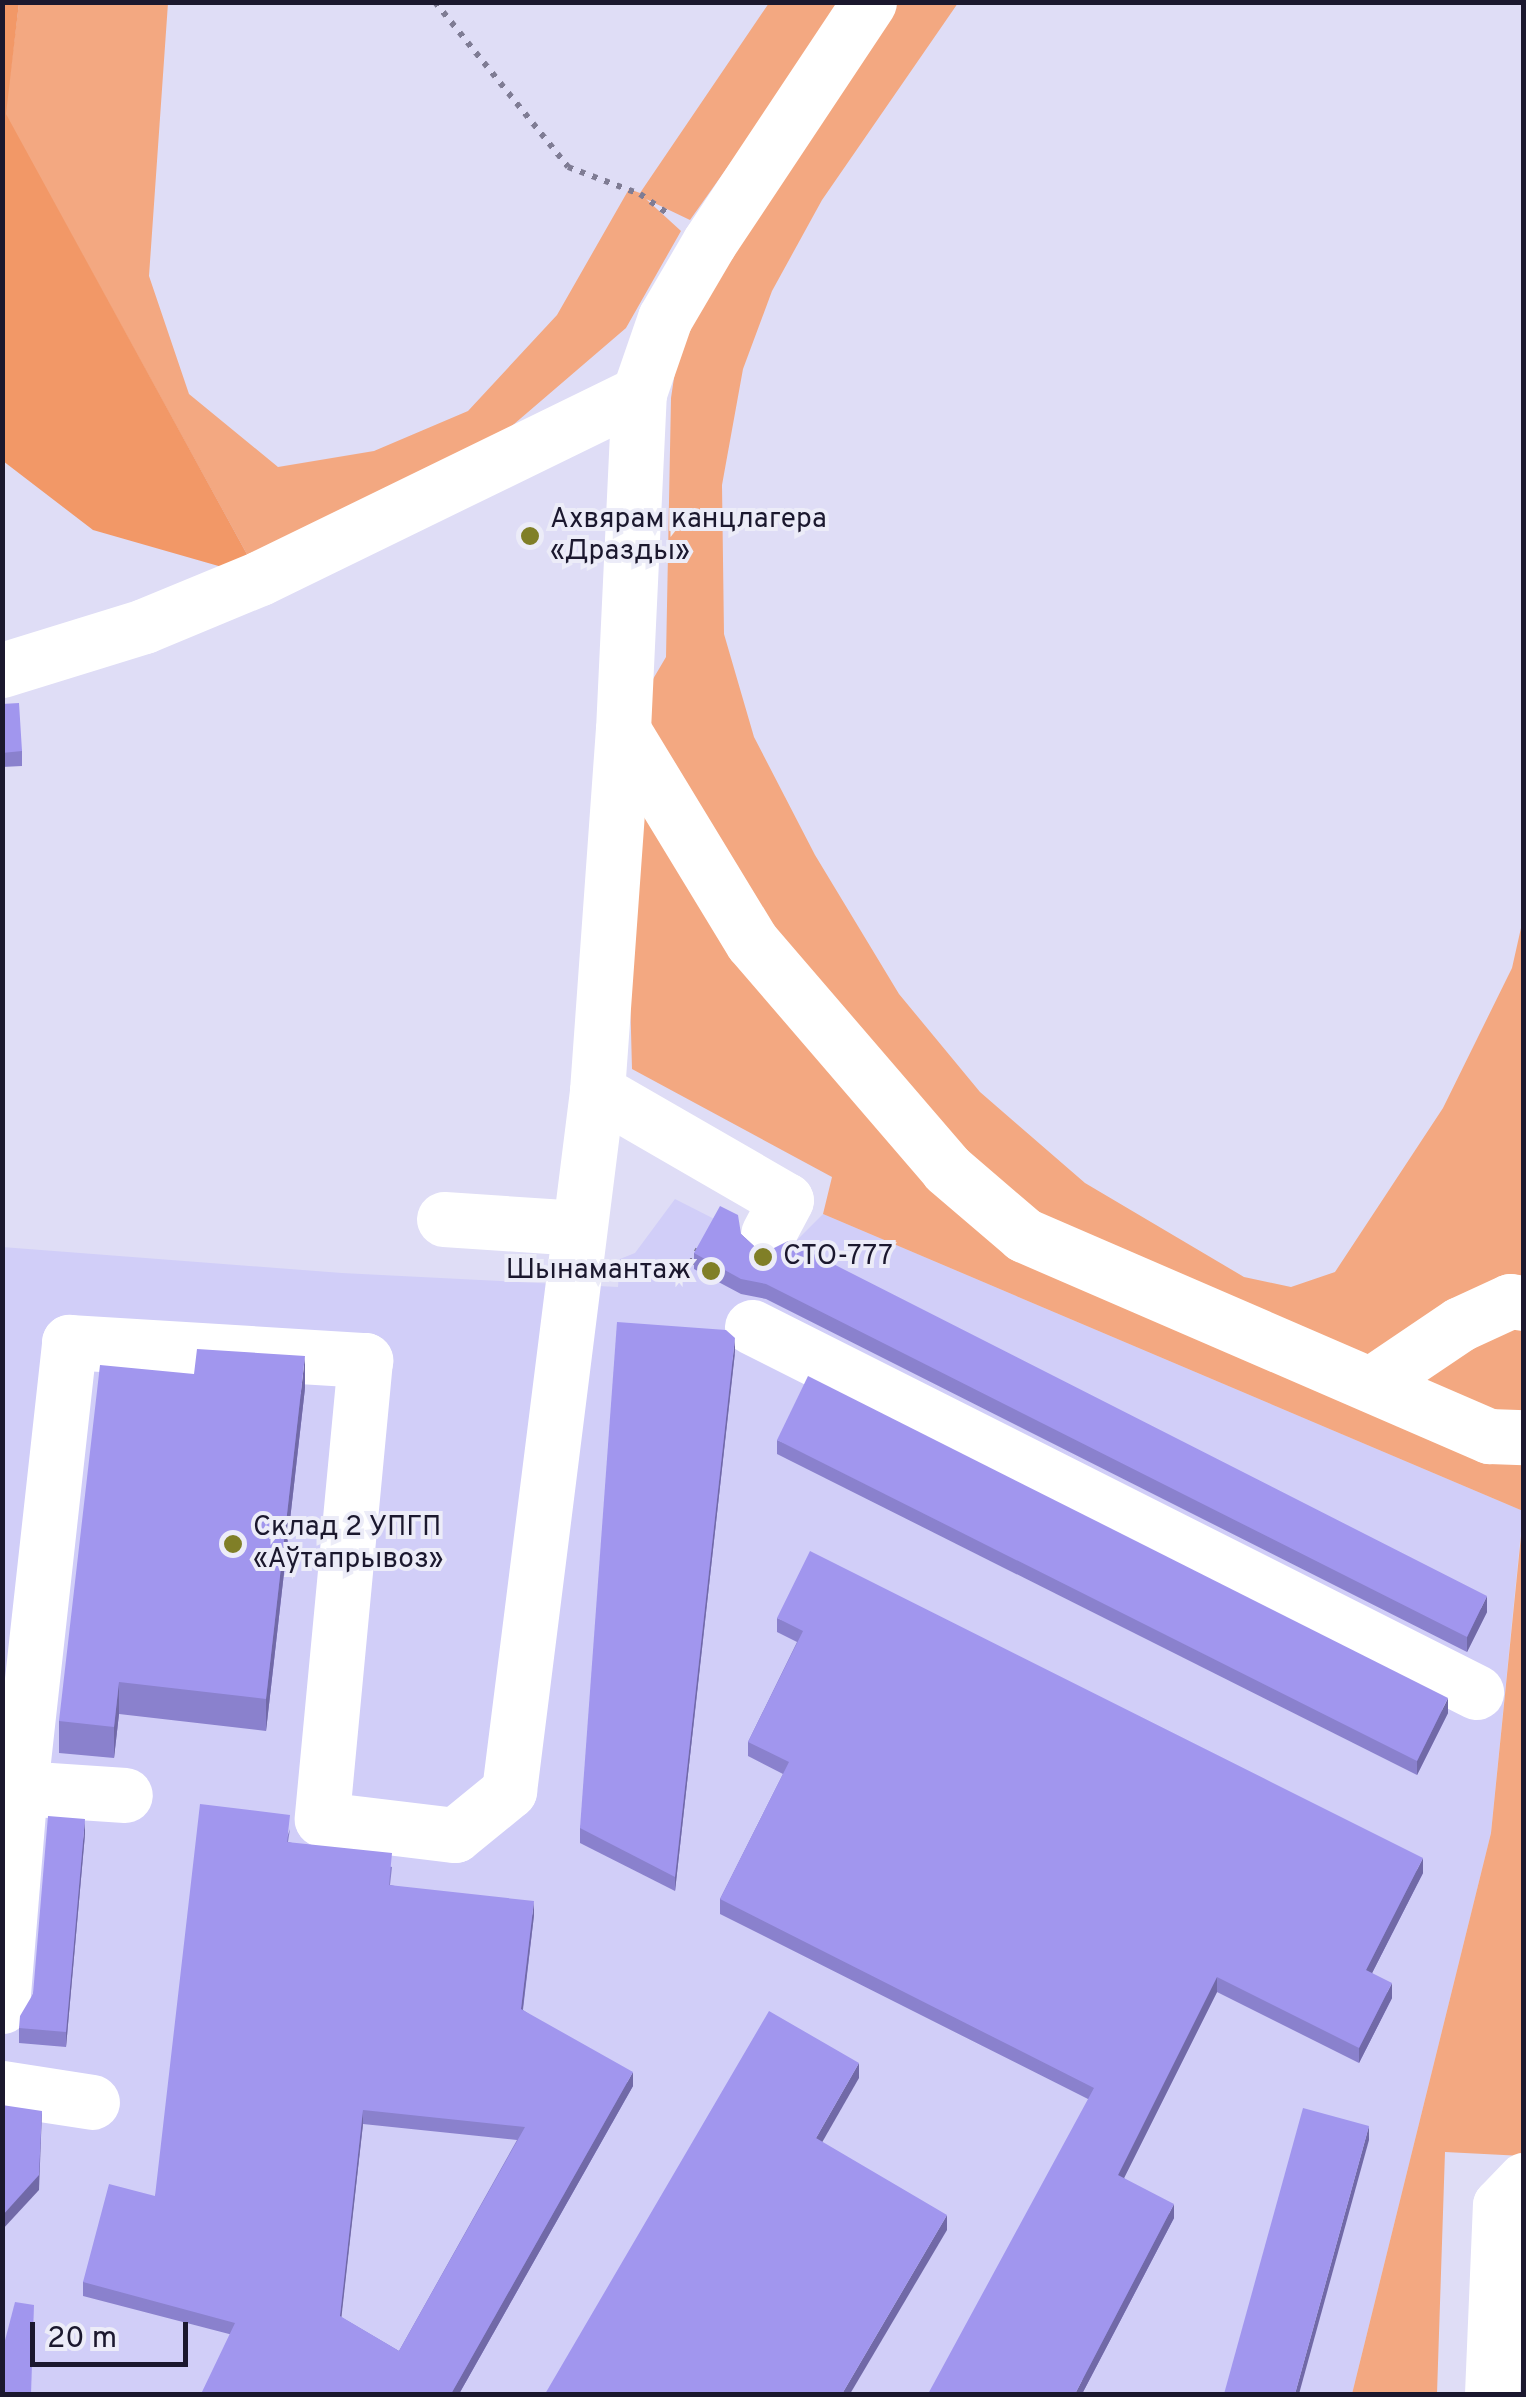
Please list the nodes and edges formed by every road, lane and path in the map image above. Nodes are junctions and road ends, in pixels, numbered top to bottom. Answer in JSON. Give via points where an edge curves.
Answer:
{"nodes":[{"id":1,"x":435,"y":2,"type":"edge"},
{"id":2,"x":869,"y":2,"type":"edge"},
{"id":3,"x":709,"y":243,"type":"junction"},
{"id":4,"x":639,"y":393,"type":"junction"},
{"id":5,"x":2,"y":670,"type":"edge"},
{"id":6,"x":623,"y":730,"type":"junction"},
{"id":7,"x":597,"y":1091,"type":"junction"},
{"id":8,"x":444,"y":1219,"type":"dead end"},
{"id":9,"x":580,"y":1228,"type":"junction"},
{"id":10,"x":768,"y":1234,"type":"dead end"},
{"id":11,"x":1524,"y":1303,"type":"edge"},
{"id":12,"x":752,"y":1328,"type":"dead end"},
{"id":13,"x":1371,"y":1384,"type":"junction"},
{"id":14,"x":1524,"y":1437,"type":"edge"},
{"id":15,"x":1476,"y":1692,"type":"dead end"},
{"id":16,"x":20,"y":1788,"type":"junction"},
{"id":17,"x":125,"y":1795,"type":"dead end"},
{"id":18,"x":2,"y":2006,"type":"edge"},
{"id":19,"x":2,"y":2088,"type":"edge"},
{"id":20,"x":92,"y":2102,"type":"dead end"},
{"id":21,"x":1524,"y":2180,"type":"edge"},
{"id":22,"x":1492,"y":2394,"type":"edge"}],
"edges":[{"from":1,"to":3,"type":"path","via":[[568,166],[640,194]]},
{"from":2,"to":3,"type":"lane"},
{"from":3,"to":4,"type":"lane","via":[[666,318]]},
{"from":4,"to":5,"type":"lane","via":[[260,578],[144,626]]},
{"from":4,"to":6,"type":"lane"},
{"from":6,"to":7,"type":"lane"},
{"from":6,"to":13,"type":"lane","via":[[752,942],[947,1170],[1024,1235]]},
{"from":7,"to":9,"type":"lane"},
{"from":7,"to":10,"type":"lane","via":[[786,1200]]},
{"from":8,"to":9,"type":"lane"},
{"from":9,"to":16,"type":"lane","via":[[509,1791],[455,1835],[322,1818],[365,1360],[69,1342]]},
{"from":11,"to":13,"type":"lane","via":[[1510,1301],[1460,1324]]},
{"from":12,"to":15,"type":"lane"},
{"from":13,"to":14,"type":"lane","via":[[1489,1436]]},
{"from":16,"to":17,"type":"lane"},
{"from":16,"to":18,"type":"lane"},
{"from":19,"to":20,"type":"lane"},
{"from":21,"to":22,"type":"lane","via":[[1500,2204]]}]}
